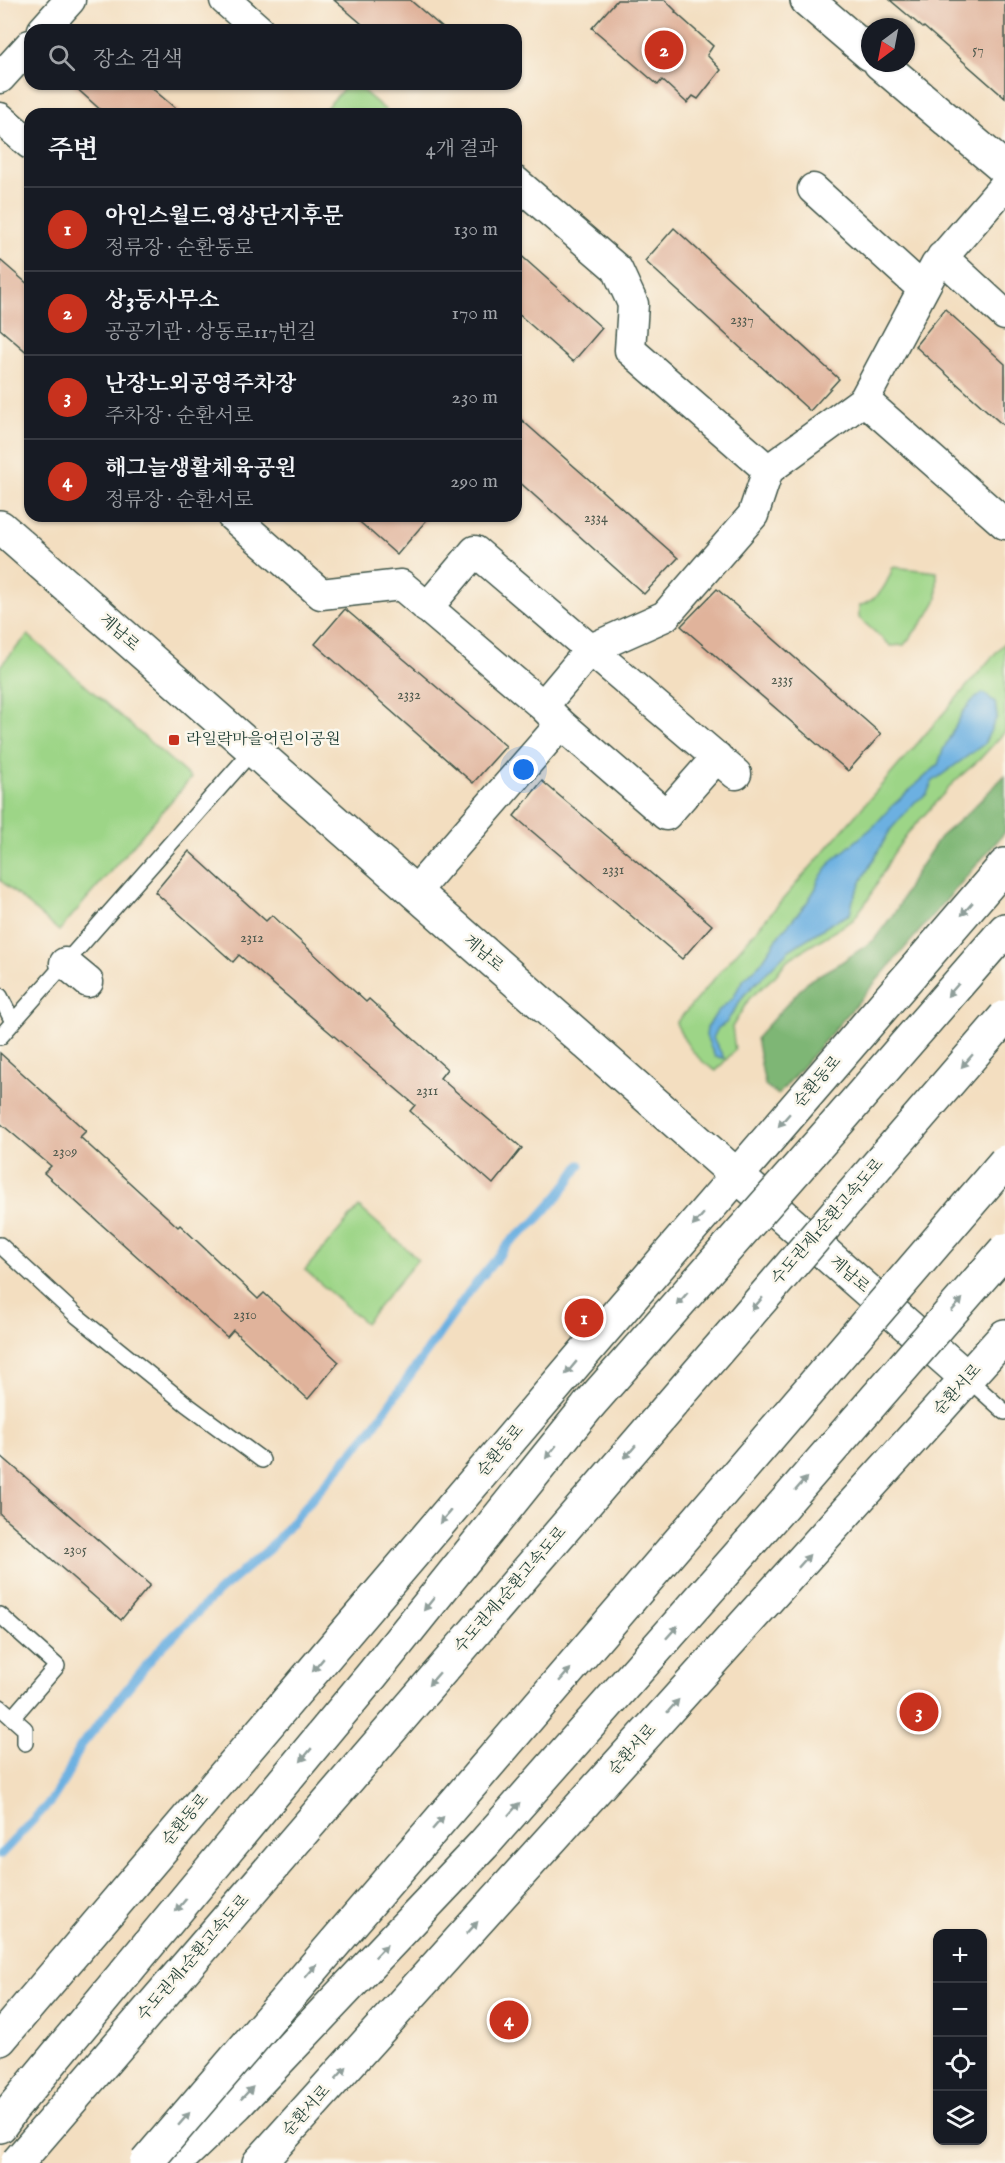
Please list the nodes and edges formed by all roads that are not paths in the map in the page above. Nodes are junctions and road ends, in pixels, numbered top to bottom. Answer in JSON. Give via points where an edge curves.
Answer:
{"nodes":[{"id":1,"x":70,"y":0,"type":"edge"},
{"id":2,"x":225,"y":0,"type":"edge"},
{"id":3,"x":807,"y":0,"type":"edge"},
{"id":4,"x":48,"y":24,"type":"edge"},
{"id":5,"x":252,"y":24,"type":"edge"},
{"id":6,"x":861,"y":46,"type":"edge"},
{"id":7,"x":24,"y":52,"type":"edge"},
{"id":8,"x":891,"y":72,"type":"edge"},
{"id":9,"x":0,"y":78,"type":"edge"},
{"id":10,"x":0,"y":118,"type":"edge"},
{"id":11,"x":24,"y":139,"type":"edge"},
{"id":12,"x":1005,"y":170,"type":"edge"},
{"id":13,"x":1005,"y":185,"type":"edge"},
{"id":14,"x":522,"y":187,"type":"edge"},
{"id":15,"x":813,"y":189,"type":"dead end"},
{"id":16,"x":942,"y":257,"type":"junction"},
{"id":17,"x":923,"y":289,"type":"junction"},
{"id":18,"x":1005,"y":315,"type":"edge"},
{"id":19,"x":864,"y":400,"type":"junction"},
{"id":20,"x":768,"y":470,"type":"junction"},
{"id":21,"x":239,"y":522,"type":"edge"},
{"id":22,"x":1005,"y":524,"type":"edge"},
{"id":23,"x":0,"y":527,"type":"edge"},
{"id":24,"x":428,"y":608,"type":"junction"},
{"id":25,"x":591,"y":649,"type":"junction"},
{"id":26,"x":552,"y":715,"type":"junction"},
{"id":27,"x":252,"y":751,"type":"junction"},
{"id":28,"x":1005,"y":865,"type":"edge"},
{"id":29,"x":414,"y":893,"type":"junction"},
{"id":30,"x":1005,"y":930,"type":"edge"},
{"id":31,"x":65,"y":963,"type":"junction"},
{"id":32,"x":88,"y":982,"type":"dead end"},
{"id":33,"x":0,"y":996,"type":"edge"},
{"id":34,"x":1005,"y":1017,"type":"edge"},
{"id":35,"x":13,"y":1022,"type":"junction"},
{"id":36,"x":0,"y":1036,"type":"edge"},
{"id":37,"x":1005,"y":1162,"type":"edge"},
{"id":38,"x":736,"y":1176,"type":"junction"},
{"id":39,"x":0,"y":1245,"type":"edge"},
{"id":40,"x":1005,"y":1250,"type":"edge"},
{"id":41,"x":1005,"y":1336,"type":"edge"},
{"id":42,"x":968,"y":1379,"type":"junction"},
{"id":43,"x":1005,"y":1412,"type":"edge"},
{"id":44,"x":262,"y":1460,"type":"dead end"},
{"id":45,"x":0,"y":1615,"type":"edge"},
{"id":46,"x":0,"y":1707,"type":"edge"},
{"id":47,"x":12,"y":1718,"type":"junction"},
{"id":48,"x":26,"y":1743,"type":"dead end"},
{"id":49,"x":0,"y":2039,"type":"edge"},
{"id":50,"x":0,"y":2126,"type":"edge"},
{"id":51,"x":17,"y":2163,"type":"edge"},
{"id":52,"x":146,"y":2163,"type":"edge"},
{"id":53,"x":175,"y":2163,"type":"edge"},
{"id":54,"x":259,"y":2163,"type":"edge"}],
"edges":[{"from":1,"to":4,"type":"street"},
{"from":2,"to":5,"type":"street"},
{"from":3,"to":6,"type":"main road"},
{"from":7,"to":9,"type":"street"},
{"from":8,"to":12,"type":"main road"},
{"from":10,"to":11,"type":"street"},
{"from":13,"to":16,"type":"street"},
{"from":14,"to":20,"type":"street","via":[[617,269],[633,304],[630,350]]},
{"from":15,"to":17,"type":"street"},
{"from":16,"to":17,"type":"street"},
{"from":16,"to":18,"type":"street"},
{"from":17,"to":19,"type":"street"},
{"from":19,"to":20,"type":"street"},
{"from":19,"to":22,"type":"street"},
{"from":20,"to":25,"type":"street","via":[[753,515],[666,616]]},
{"from":21,"to":24,"type":"street","via":[[321,594],[401,585]]},
{"from":23,"to":27,"type":"main road","name":"계남로"},
{"from":24,"to":25,"type":"street","via":[[475,551]]},
{"from":24,"to":26,"type":"street"},
{"from":25,"to":26,"type":"street"},
{"from":25,"to":26,"type":"street","via":[[726,765],[666,815]]},
{"from":26,"to":29,"type":"street"},
{"from":27,"to":29,"type":"main road","name":"계남로"},
{"from":27,"to":31,"type":"lane"},
{"from":28,"to":38,"type":"main road","name":"순환동로","one_way":true},
{"from":29,"to":38,"type":"main road","name":"계남로"},
{"from":30,"to":50,"type":"main road","one_way":true,"bridge":true,"via":[[588,1406]]},
{"from":31,"to":32,"type":"street"},
{"from":31,"to":35,"type":"lane"},
{"from":33,"to":35,"type":"lane"},
{"from":34,"to":51,"type":"main road","name":"수도권제1순환고속도로","one_way":true,"bridge":true},
{"from":35,"to":36,"type":"lane"},
{"from":52,"to":37,"type":"main road","one_way":true,"bridge":true},
{"from":38,"to":42,"type":"main road","name":"계남로"},
{"from":38,"to":49,"type":"main road","name":"순환동로","one_way":true},
{"from":39,"to":44,"type":"lane","via":[[77,1316]]},
{"from":53,"to":40,"type":"main road","one_way":true,"bridge":true,"via":[[237,2104],[483,1845]]},
{"from":41,"to":42,"type":"main road","name":"순환서로"},
{"from":42,"to":43,"type":"lane"},
{"from":54,"to":42,"type":"main road","name":"순환서로","one_way":true},
{"from":45,"to":47,"type":"lane","via":[[57,1666]]},
{"from":46,"to":47,"type":"lane"},
{"from":47,"to":48,"type":"lane","via":[[25,1729]]}]}
